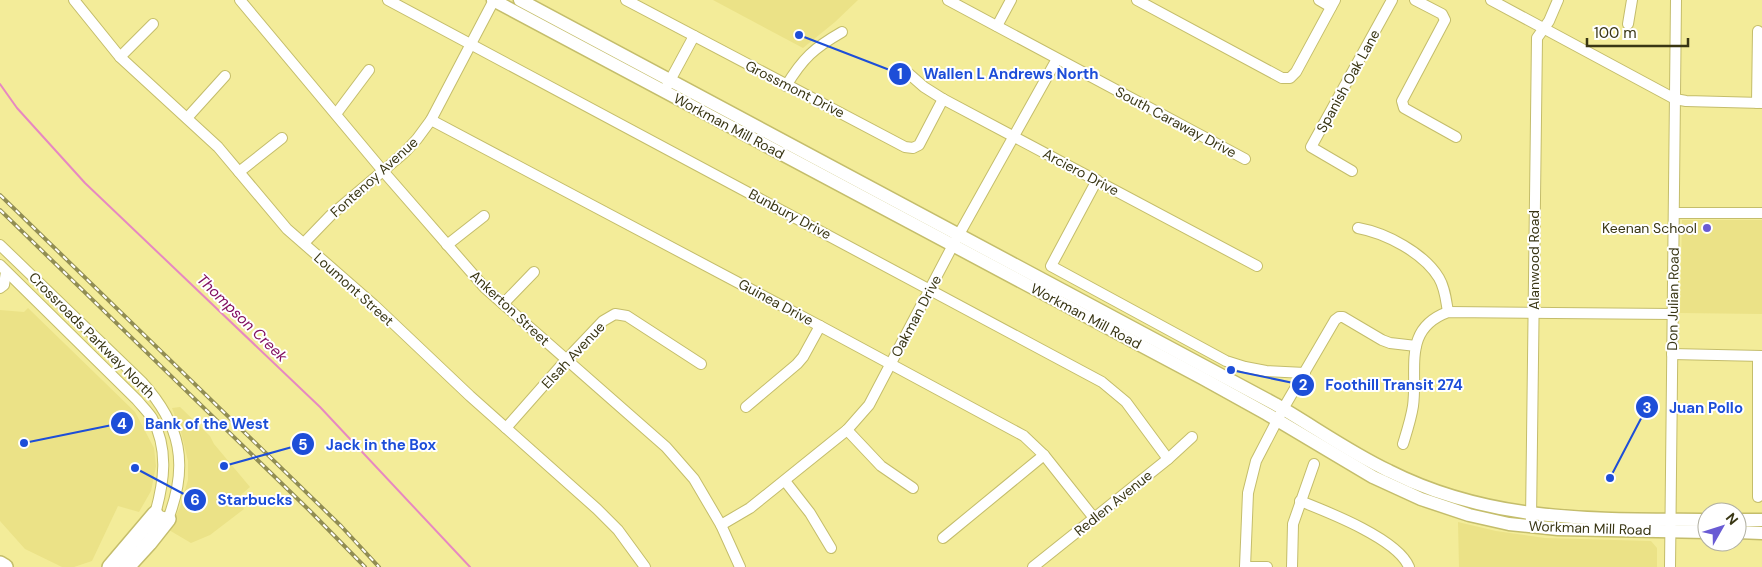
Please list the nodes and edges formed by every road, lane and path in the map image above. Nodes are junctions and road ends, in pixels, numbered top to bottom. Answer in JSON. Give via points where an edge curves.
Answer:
{"nodes":[{"id":1,"x":74,"y":0,"type":"edge"},
{"id":2,"x":240,"y":0,"type":"edge"},
{"id":3,"x":388,"y":0,"type":"edge"},
{"id":4,"x":494,"y":0,"type":"edge"},
{"id":5,"x":520,"y":0,"type":"edge"},
{"id":6,"x":626,"y":0,"type":"edge"},
{"id":7,"x":948,"y":0,"type":"edge"},
{"id":8,"x":1011,"y":0,"type":"edge"},
{"id":9,"x":1136,"y":0,"type":"edge"},
{"id":10,"x":1319,"y":0,"type":"edge"},
{"id":11,"x":1392,"y":0,"type":"edge"},
{"id":12,"x":1415,"y":0,"type":"edge"},
{"id":13,"x":1491,"y":0,"type":"edge"},
{"id":14,"x":1558,"y":0,"type":"edge"},
{"id":15,"x":1632,"y":0,"type":"edge"},
{"id":16,"x":1676,"y":0,"type":"edge"},
{"id":17,"x":1333,"y":3,"type":"edge"},
{"id":18,"x":154,"y":24,"type":"dead end"},
{"id":19,"x":1628,"y":24,"type":"dead end"},
{"id":20,"x":997,"y":26,"type":"junction"},
{"id":21,"x":1543,"y":28,"type":"junction"},
{"id":22,"x":1758,"y":31,"type":"dead end"},
{"id":23,"x":842,"y":32,"type":"dead end"},
{"id":24,"x":694,"y":36,"type":"junction"},
{"id":25,"x":471,"y":44,"type":"junction"},
{"id":26,"x":120,"y":57,"type":"junction"},
{"id":27,"x":1057,"y":59,"type":"junction"},
{"id":28,"x":370,"y":70,"type":"dead end"},
{"id":29,"x":908,"y":73,"type":"dead end"},
{"id":30,"x":224,"y":76,"type":"dead end"},
{"id":31,"x":670,"y":80,"type":"junction"},
{"id":32,"x":786,"y":86,"type":"junction"},
{"id":33,"x":664,"y":92,"type":"junction"},
{"id":34,"x":943,"y":99,"type":"junction"},
{"id":35,"x":1674,"y":99,"type":"junction"},
{"id":36,"x":1759,"y":103,"type":"edge"},
{"id":37,"x":336,"y":114,"type":"junction"},
{"id":38,"x":187,"y":118,"type":"junction"},
{"id":39,"x":431,"y":120,"type":"junction"},
{"id":40,"x":1014,"y":137,"type":"junction"},
{"id":41,"x":1456,"y":137,"type":"dead end"},
{"id":42,"x":282,"y":138,"type":"dead end"},
{"id":43,"x":1245,"y":159,"type":"dead end"},
{"id":44,"x":383,"y":171,"type":"junction"},
{"id":45,"x":1352,"y":171,"type":"dead end"},
{"id":46,"x":239,"y":172,"type":"junction"},
{"id":47,"x":1097,"y":180,"type":"junction"},
{"id":48,"x":1674,"y":213,"type":"junction"},
{"id":49,"x":1762,"y":213,"type":"edge"},
{"id":50,"x":484,"y":216,"type":"dead end"},
{"id":51,"x":1358,"y":228,"type":"dead end"},
{"id":52,"x":956,"y":240,"type":"junction"},
{"id":53,"x":304,"y":243,"type":"junction"},
{"id":54,"x":0,"y":245,"type":"edge"},
{"id":55,"x":447,"y":245,"type":"junction"},
{"id":56,"x":18,"y":262,"type":"junction"},
{"id":57,"x":1257,"y":266,"type":"dead end"},
{"id":58,"x":2,"y":270,"type":"edge"},
{"id":59,"x":534,"y":272,"type":"dead end"},
{"id":60,"x":0,"y":288,"type":"edge"},
{"id":61,"x":930,"y":289,"type":"junction"},
{"id":62,"x":503,"y":304,"type":"junction"},
{"id":63,"x":1448,"y":312,"type":"junction"},
{"id":64,"x":1534,"y":312,"type":"junction"},
{"id":65,"x":1673,"y":314,"type":"junction"},
{"id":66,"x":820,"y":326,"type":"junction"},
{"id":67,"x":103,"y":345,"type":"junction"},
{"id":68,"x":1416,"y":346,"type":"junction"},
{"id":69,"x":1672,"y":354,"type":"junction"},
{"id":70,"x":92,"y":356,"type":"junction"},
{"id":71,"x":1760,"y":356,"type":"edge"},
{"id":72,"x":566,"y":360,"type":"junction"},
{"id":73,"x":701,"y":364,"type":"dead end"},
{"id":74,"x":890,"y":364,"type":"junction"},
{"id":75,"x":1304,"y":373,"type":"junction"},
{"id":76,"x":746,"y":407,"type":"dead end"},
{"id":77,"x":1280,"y":414,"type":"junction"},
{"id":78,"x":506,"y":428,"type":"junction"},
{"id":79,"x":847,"y":430,"type":"junction"},
{"id":80,"x":1192,"y":437,"type":"dead end"},
{"id":81,"x":1403,"y":444,"type":"dead end"},
{"id":82,"x":1044,"y":455,"type":"junction"},
{"id":83,"x":1168,"y":458,"type":"junction"},
{"id":84,"x":1314,"y":464,"type":"dead end"},
{"id":85,"x":785,"y":481,"type":"junction"},
{"id":86,"x":913,"y":488,"type":"dead end"},
{"id":87,"x":1758,"y":497,"type":"dead end"},
{"id":88,"x":1300,"y":501,"type":"junction"},
{"id":89,"x":161,"y":517,"type":"junction"},
{"id":90,"x":1094,"y":518,"type":"junction"},
{"id":91,"x":1747,"y":520,"type":"edge"},
{"id":92,"x":1762,"y":520,"type":"edge"},
{"id":93,"x":1531,"y":521,"type":"junction"},
{"id":94,"x":1697,"y":522,"type":"edge"},
{"id":95,"x":721,"y":525,"type":"junction"},
{"id":96,"x":1670,"y":526,"type":"junction"},
{"id":97,"x":1697,"y":530,"type":"edge"},
{"id":98,"x":1747,"y":532,"type":"edge"},
{"id":99,"x":1762,"y":533,"type":"edge"},
{"id":100,"x":943,"y":538,"type":"dead end"},
{"id":101,"x":831,"y":548,"type":"dead end"},
{"id":102,"x":0,"y":564,"type":"edge"},
{"id":103,"x":5,"y":567,"type":"edge"},
{"id":104,"x":110,"y":567,"type":"edge"},
{"id":105,"x":127,"y":567,"type":"edge"},
{"id":106,"x":646,"y":567,"type":"edge"},
{"id":107,"x":740,"y":567,"type":"edge"},
{"id":108,"x":1033,"y":567,"type":"edge"},
{"id":109,"x":1246,"y":567,"type":"edge"},
{"id":110,"x":1267,"y":567,"type":"edge"},
{"id":111,"x":1292,"y":567,"type":"edge"},
{"id":112,"x":1409,"y":567,"type":"edge"},
{"id":113,"x":1670,"y":567,"type":"edge"}],
"edges":[{"from":1,"to":26,"type":"street","name":"Loumont Street"},
{"from":2,"to":37,"type":"street","name":"Ankerton Street"},
{"from":3,"to":25,"type":"street","name":"Bunbury Drive"},
{"from":4,"to":25,"type":"street","name":"Fontenoy Avenue"},
{"from":4,"to":33,"type":"main road","name":"Workman Mill Road"},
{"from":5,"to":31,"type":"main road","name":"Workman Mill Road"},
{"from":6,"to":24,"type":"street","name":"Grossmont Drive"},
{"from":7,"to":20,"type":"street","name":"South Caraway Drive"},
{"from":8,"to":20,"type":"street"},
{"from":9,"to":17,"type":"street","via":[[1282,78],[1290,78],[1296,72]]},
{"from":10,"to":17,"type":"street"},
{"from":11,"to":45,"type":"street","name":"Spanish Oak Lane","via":[[1311,147]]},
{"from":12,"to":41,"type":"street","via":[[1442,14],[1444,20],[1402,101],[1404,108]]},
{"from":13,"to":21,"type":"street"},
{"from":14,"to":21,"type":"street","name":"Alanwood Road"},
{"from":15,"to":19,"type":"street"},
{"from":16,"to":35,"type":"street","name":"Don Julian Road"},
{"from":18,"to":26,"type":"street"},
{"from":20,"to":27,"type":"street","name":"South Caraway Drive"},
{"from":21,"to":35,"type":"street"},
{"from":21,"to":64,"type":"street","name":"Alanwood Road","via":[[1537,38]]},
{"from":22,"to":36,"type":"street"},
{"from":23,"to":32,"type":"street","via":[[809,54]]},
{"from":24,"to":31,"type":"street"},
{"from":24,"to":32,"type":"street","name":"Grossmont Drive"},
{"from":25,"to":39,"type":"street","name":"Fontenoy Avenue"},
{"from":25,"to":61,"type":"street","name":"Bunbury Drive"},
{"from":26,"to":38,"type":"street","name":"Loumont Street"},
{"from":27,"to":40,"type":"street","name":"Oakman Drive"},
{"from":27,"to":43,"type":"street","name":"South Caraway Drive"},
{"from":28,"to":37,"type":"street"},
{"from":29,"to":34,"type":"street","name":"Arciero Drive"},
{"from":30,"to":38,"type":"street"},
{"from":31,"to":33,"type":"street"},
{"from":31,"to":52,"type":"main road","name":"Workman Mill Road"},
{"from":32,"to":34,"type":"street","name":"Grossmont Drive","via":[[906,148],[919,145]]},
{"from":33,"to":52,"type":"main road","name":"Workman Mill Road"},
{"from":34,"to":40,"type":"street","name":"Arciero Drive"},
{"from":35,"to":36,"type":"street"},
{"from":35,"to":48,"type":"street","name":"Don Julian Road"},
{"from":37,"to":44,"type":"street","name":"Ankerton Street"},
{"from":38,"to":46,"type":"street","name":"Loumont Street"},
{"from":39,"to":44,"type":"street","name":"Fontenoy Avenue","via":[[404,153]]},
{"from":39,"to":66,"type":"street","name":"Guinea Drive"},
{"from":40,"to":47,"type":"street","name":"Arciero Drive"},
{"from":40,"to":52,"type":"street","name":"Oakman Drive"},
{"from":42,"to":46,"type":"street"},
{"from":44,"to":53,"type":"street","name":"Fontenoy Avenue","via":[[331,215]]},
{"from":44,"to":55,"type":"street","name":"Ankerton Street"},
{"from":46,"to":53,"type":"street","name":"Loumont Street","via":[[281,222]]},
{"from":47,"to":57,"type":"street","name":"Arciero Drive"},
{"from":47,"to":75,"type":"street","via":[[1051,266],[1226,361],[1266,371]]},
{"from":48,"to":49,"type":"street"},
{"from":48,"to":65,"type":"street","name":"Don Julian Road"},
{"from":50,"to":55,"type":"street"},
{"from":51,"to":63,"type":"street","via":[[1373,230],[1421,257],[1440,279]]},
{"from":52,"to":61,"type":"street","name":"Oakman Drive"},
{"from":52,"to":77,"type":"main road","name":"Workman Mill Road"},
{"from":53,"to":78,"type":"street","name":"Loumont Street"},
{"from":54,"to":56,"type":"street","name":"Crossroads Parkway North"},
{"from":55,"to":62,"type":"street","name":"Ankerton Street"},
{"from":56,"to":58,"type":"street"},
{"from":56,"to":67,"type":"street","name":"Crossroads Parkway North"},
{"from":58,"to":60,"type":"street","via":[[4,284]]},
{"from":58,"to":70,"type":"street","name":"Crossroads Parkway North"},
{"from":59,"to":62,"type":"street"},
{"from":61,"to":74,"type":"street","name":"Oakman Drive"},
{"from":61,"to":83,"type":"street","name":"Bunbury Drive","via":[[1102,382],[1126,402]]},
{"from":62,"to":72,"type":"street","name":"Ankerton Street"},
{"from":63,"to":64,"type":"street"},
{"from":63,"to":68,"type":"street","via":[[1422,328]]},
{"from":64,"to":65,"type":"street"},
{"from":64,"to":93,"type":"street","name":"Alanwood Road"},
{"from":65,"to":69,"type":"street","name":"Don Julian Road"},
{"from":66,"to":74,"type":"street","name":"Guinea Drive"},
{"from":66,"to":76,"type":"street","via":[[798,364]]},
{"from":67,"to":70,"type":"street"},
{"from":67,"to":89,"type":"street","name":"Crossroads Parkway North","via":[[155,397],[172,426],[180,462],[179,485]]},
{"from":68,"to":75,"type":"street","via":[[1382,340],[1339,317]]},
{"from":68,"to":81,"type":"street","via":[[1413,405]]},
{"from":69,"to":71,"type":"street"},
{"from":69,"to":96,"type":"street","name":"Don Julian Road"},
{"from":70,"to":89,"type":"street","name":"Crossroads Parkway North","via":[[152,418],[164,463]]},
{"from":71,"to":87,"type":"street"},
{"from":72,"to":73,"type":"street","name":"Elsah Avenue","via":[[614,314],[627,316]]},
{"from":72,"to":78,"type":"street","name":"Elsah Avenue"},
{"from":72,"to":95,"type":"street","name":"Ankerton Street","via":[[666,447],[694,479]]},
{"from":74,"to":79,"type":"street","name":"Oakman Drive","via":[[869,405]]},
{"from":74,"to":82,"type":"street","name":"Guinea Drive","via":[[1024,436]]},
{"from":75,"to":77,"type":"street"},
{"from":77,"to":93,"type":"main road","name":"Workman Mill Road","via":[[1415,483]]},
{"from":77,"to":109,"type":"street","via":[[1256,461],[1250,482],[1246,510]]},
{"from":78,"to":106,"type":"street","name":"Loumont Street","via":[[597,509]]},
{"from":79,"to":85,"type":"street","name":"Oakman Drive"},
{"from":79,"to":86,"type":"street","via":[[881,466]]},
{"from":80,"to":83,"type":"street","name":"Redlen Avenue"},
{"from":82,"to":90,"type":"street","name":"Guinea Drive"},
{"from":82,"to":100,"type":"street"},
{"from":83,"to":90,"type":"street","name":"Redlen Avenue"},
{"from":84,"to":88,"type":"street"},
{"from":85,"to":95,"type":"street","name":"Oakman Drive"},
{"from":85,"to":101,"type":"street"},
{"from":88,"to":111,"type":"street","via":[[1293,524]]},
{"from":88,"to":112,"type":"street","via":[[1343,518],[1391,546]]},
{"from":89,"to":104,"type":"highway"},
{"from":89,"to":105,"type":"highway","via":[[149,543]]},
{"from":90,"to":108,"type":"street","name":"Redlen Avenue"},
{"from":91,"to":92,"type":"main road"},
{"from":93,"to":96,"type":"main road","name":"Workman Mill Road","via":[[1587,531]]},
{"from":94,"to":96,"type":"main road","name":"Workman Mill Road"},
{"from":95,"to":107,"type":"street","name":"Ankerton Street"},
{"from":96,"to":97,"type":"main road","name":"Workman Mill Road"},
{"from":96,"to":113,"type":"street","name":"Don Julian Road"},
{"from":98,"to":99,"type":"main road"},
{"from":102,"to":103,"type":"highway"},
{"from":109,"to":110,"type":"street"}]}
